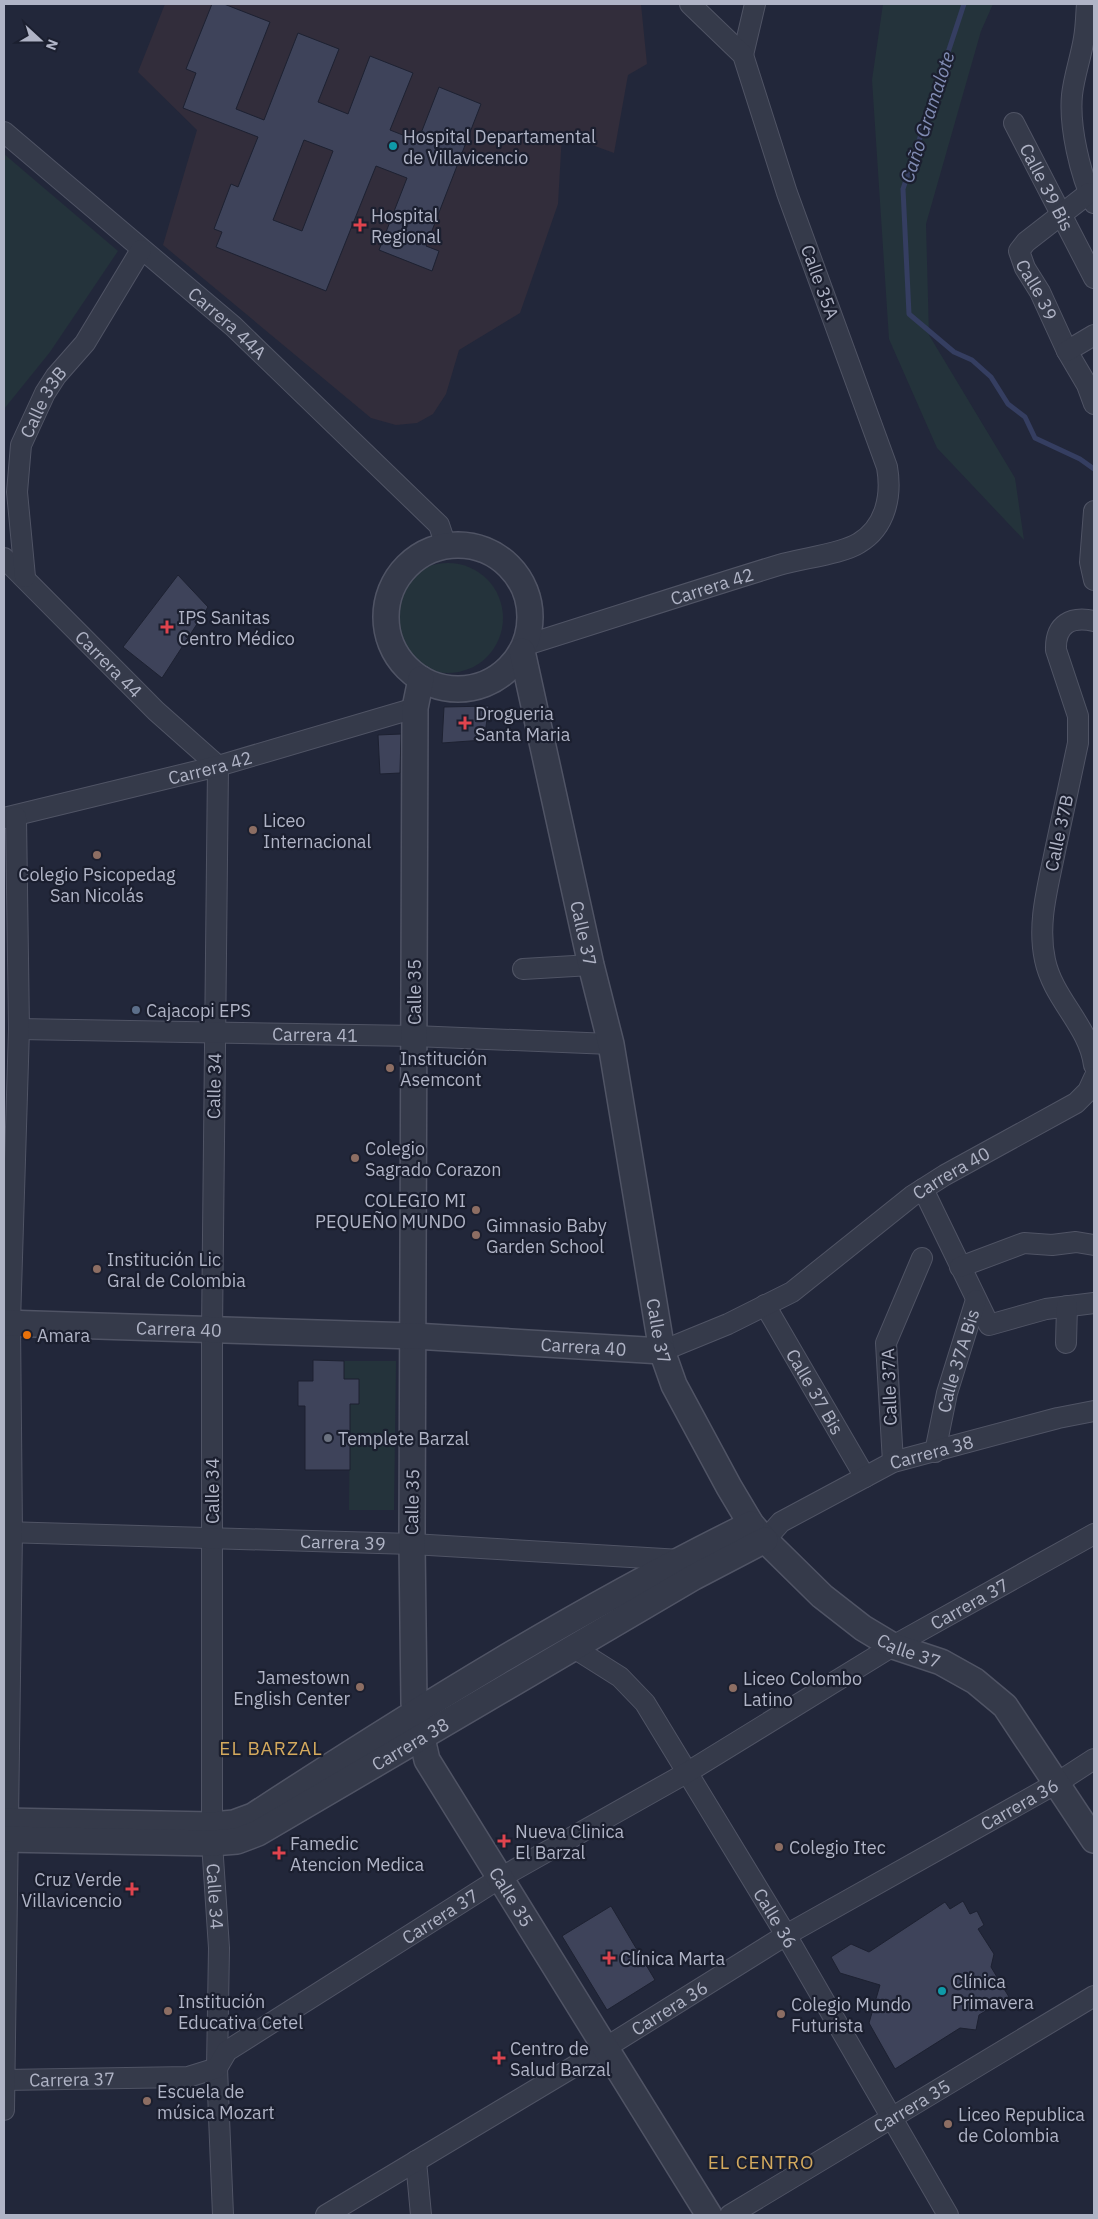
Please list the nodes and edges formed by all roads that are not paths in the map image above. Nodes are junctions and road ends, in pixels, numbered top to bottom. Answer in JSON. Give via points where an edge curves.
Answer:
{"nodes":[{"id":1,"x":690,"y":4,"type":"edge"},
{"id":2,"x":754,"y":4,"type":"edge"},
{"id":3,"x":1087,"y":4,"type":"edge"},
{"id":4,"x":743,"y":54,"type":"junction"},
{"id":5,"x":1014,"y":123,"type":"dead end"},
{"id":6,"x":4,"y":132,"type":"edge"},
{"id":7,"x":1092,"y":198,"type":"edge"},
{"id":8,"x":1063,"y":215,"type":"junction"},
{"id":9,"x":141,"y":250,"type":"junction"},
{"id":10,"x":1094,"y":278,"type":"edge"},
{"id":11,"x":1094,"y":335,"type":"edge"},
{"id":12,"x":1067,"y":351,"type":"junction"},
{"id":13,"x":1094,"y":404,"type":"edge"},
{"id":14,"x":886,"y":510,"type":"joint"},
{"id":15,"x":1094,"y":511,"type":"edge"},
{"id":16,"x":443,"y":536,"type":"junction"},
{"id":17,"x":4,"y":558,"type":"edge"},
{"id":18,"x":25,"y":577,"type":"junction"},
{"id":19,"x":1094,"y":580,"type":"edge"},
{"id":20,"x":1094,"y":621,"type":"edge"},
{"id":21,"x":523,"y":649,"type":"junction"},
{"id":22,"x":421,"y":679,"type":"junction"},
{"id":23,"x":415,"y":708,"type":"junction"},
{"id":24,"x":218,"y":766,"type":"junction"},
{"id":25,"x":10,"y":818,"type":"edge"},
{"id":26,"x":591,"y":965,"type":"junction"},
{"id":27,"x":523,"y":969,"type":"dead end"},
{"id":28,"x":19,"y":1029,"type":"junction"},
{"id":29,"x":215,"y":1031,"type":"junction"},
{"id":30,"x":414,"y":1036,"type":"junction"},
{"id":31,"x":612,"y":1044,"type":"junction"},
{"id":32,"x":1094,"y":1065,"type":"edge"},
{"id":33,"x":1091,"y":1084,"type":"edge"},
{"id":34,"x":922,"y":1189,"type":"junction"},
{"id":35,"x":1094,"y":1245,"type":"edge"},
{"id":36,"x":922,"y":1258,"type":"dead end"},
{"id":37,"x":960,"y":1267,"type":"junction"},
{"id":38,"x":976,"y":1300,"type":"junction"},
{"id":39,"x":1094,"y":1304,"type":"edge"},
{"id":40,"x":765,"y":1306,"type":"junction"},
{"id":41,"x":1067,"y":1306,"type":"junction"},
{"id":42,"x":7,"y":1314,"type":"edge"},
{"id":43,"x":212,"y":1330,"type":"junction"},
{"id":44,"x":414,"y":1336,"type":"junction"},
{"id":45,"x":1066,"y":1343,"type":"dead end"},
{"id":46,"x":662,"y":1351,"type":"junction"},
{"id":47,"x":1094,"y":1411,"type":"edge"},
{"id":48,"x":935,"y":1452,"type":"junction"},
{"id":49,"x":893,"y":1462,"type":"junction"},
{"id":50,"x":865,"y":1477,"type":"junction"},
{"id":51,"x":766,"y":1529,"type":"junction"},
{"id":52,"x":8,"y":1532,"type":"edge"},
{"id":53,"x":1094,"y":1534,"type":"edge"},
{"id":54,"x":212,"y":1538,"type":"junction"},
{"id":55,"x":412,"y":1544,"type":"junction"},
{"id":56,"x":687,"y":1569,"type":"junction"},
{"id":57,"x":893,"y":1646,"type":"junction"},
{"id":58,"x":574,"y":1648,"type":"junction"},
{"id":59,"x":416,"y":1710,"type":"junction"},
{"id":60,"x":421,"y":1735,"type":"junction"},
{"id":61,"x":1094,"y":1759,"type":"edge"},
{"id":62,"x":688,"y":1772,"type":"junction"},
{"id":63,"x":1057,"y":1783,"type":"junction"},
{"id":64,"x":5,"y":1830,"type":"edge"},
{"id":65,"x":212,"y":1834,"type":"junction"},
{"id":66,"x":1094,"y":1840,"type":"edge"},
{"id":67,"x":500,"y":1878,"type":"junction"},
{"id":68,"x":786,"y":1935,"type":"junction"},
{"id":69,"x":1094,"y":1996,"type":"edge"},
{"id":70,"x":605,"y":2048,"type":"junction"},
{"id":71,"x":217,"y":2068,"type":"junction"},
{"id":72,"x":4,"y":2080,"type":"edge"},
{"id":73,"x":4,"y":2110,"type":"edge"},
{"id":74,"x":892,"y":2117,"type":"junction"},
{"id":75,"x":416,"y":2161,"type":"junction"},
{"id":76,"x":223,"y":2215,"type":"edge"},
{"id":77,"x":326,"y":2215,"type":"edge"},
{"id":78,"x":422,"y":2215,"type":"edge"},
{"id":79,"x":709,"y":2215,"type":"edge"},
{"id":80,"x":730,"y":2215,"type":"edge"},
{"id":81,"x":948,"y":2215,"type":"edge"}],
"edges":[{"from":1,"to":4,"type":"street"},
{"from":2,"to":4,"type":"street"},
{"from":3,"to":7,"type":"street","via":[[1072,102],[1076,142]]},
{"from":4,"to":14,"type":"street","name":"Calle 35A","via":[[787,193],[887,467],[890,481]]},
{"from":5,"to":8,"type":"street","name":"Calle 39 Bis"},
{"from":6,"to":9,"type":"street","name":"Carrera 44A"},
{"from":7,"to":8,"type":"street"},
{"from":8,"to":10,"type":"street","name":"Calle 39 Bis"},
{"from":8,"to":12,"type":"street","name":"Calle 39","via":[[1026,242],[1020,251],[1025,268],[1040,292]]},
{"from":9,"to":16,"type":"street","name":"Carrera 44A","via":[[233,326]]},
{"from":9,"to":18,"type":"street","name":"Calle 33B","via":[[85,343],[45,393],[21,445],[17,492]]},
{"from":11,"to":12,"type":"street"},
{"from":12,"to":13,"type":"street"},
{"from":14,"to":21,"type":"street","name":"Carrera 42","via":[[874,530],[860,543],[848,548],[782,564]]},
{"from":15,"to":19,"type":"street","via":[[1090,562]]},
{"from":16,"to":21,"type":"street","via":[[481,549],[502,560],[514,573],[524,588],[529,611]]},
{"from":16,"to":22,"type":"street","via":[[405,568],[392,588],[386,609],[392,645],[404,664]]},
{"from":17,"to":18,"type":"street","name":"Carrera 44"},
{"from":18,"to":24,"type":"street","name":"Carrera 44","via":[[156,711]]},
{"from":20,"to":32,"type":"street","name":"Calle 37B","via":[[1078,619],[1070,622],[1058,634],[1056,642],[1078,716],[1078,743],[1042,930],[1045,960],[1053,987],[1092,1050]]},
{"from":21,"to":22,"type":"street","via":[[511,667],[474,687],[441,687]]},
{"from":21,"to":26,"type":"street","name":"Calle 37"},
{"from":22,"to":23,"type":"street","name":"Calle 35"},
{"from":23,"to":24,"type":"street","name":"Carrera 42"},
{"from":23,"to":30,"type":"street","name":"Calle 35"},
{"from":24,"to":25,"type":"street","name":"Carrera 42"},
{"from":24,"to":29,"type":"street","name":"Calle 34"},
{"from":25,"to":28,"type":"street"},
{"from":26,"to":27,"type":"street"},
{"from":26,"to":31,"type":"street","name":"Calle 37"},
{"from":28,"to":29,"type":"street","name":"Carrera 41"},
{"from":28,"to":42,"type":"street"},
{"from":29,"to":30,"type":"street","name":"Carrera 41"},
{"from":29,"to":43,"type":"street","name":"Calle 34"},
{"from":30,"to":31,"type":"street","name":"Carrera 41"},
{"from":30,"to":44,"type":"street","name":"Calle 35"},
{"from":31,"to":46,"type":"street","name":"Calle 37"},
{"from":33,"to":34,"type":"street","name":"Carrera 40","via":[[1076,1103]]},
{"from":34,"to":37,"type":"street","name":"Calle 37A Bis"},
{"from":34,"to":40,"type":"street","name":"Carrera 40","via":[[792,1292]]},
{"from":35,"to":37,"type":"street","via":[[1024,1243]]},
{"from":36,"to":49,"type":"street","name":"Calle 37A","via":[[886,1343]]},
{"from":37,"to":38,"type":"street","name":"Calle 37A Bis"},
{"from":38,"to":41,"type":"street","name":"Calle 37A Bis","via":[[989,1325]]},
{"from":38,"to":48,"type":"street","name":"Calle 37A Bis","via":[[947,1393]]},
{"from":39,"to":41,"type":"street"},
{"from":40,"to":46,"type":"street","name":"Carrera 40"},
{"from":40,"to":50,"type":"street","name":"Calle 37 Bis"},
{"from":41,"to":45,"type":"street"},
{"from":42,"to":43,"type":"street","name":"Carrera 40"},
{"from":42,"to":52,"type":"street"},
{"from":43,"to":44,"type":"street","name":"Carrera 40"},
{"from":43,"to":54,"type":"street","name":"Calle 34"},
{"from":44,"to":46,"type":"street","name":"Carrera 40"},
{"from":44,"to":55,"type":"street","name":"Calle 35"},
{"from":46,"to":51,"type":"street","name":"Calle 37","via":[[674,1385]]},
{"from":47,"to":48,"type":"street","name":"Carrera 38"},
{"from":48,"to":49,"type":"street","name":"Carrera 38"},
{"from":49,"to":50,"type":"street","name":"Carrera 38"},
{"from":50,"to":51,"type":"street","name":"Carrera 38"},
{"from":51,"to":56,"type":"street","name":"Carrera 38"},
{"from":51,"to":57,"type":"street","name":"Calle 37","via":[[822,1596],[863,1628]]},
{"from":52,"to":54,"type":"street","name":"Carrera 39"},
{"from":52,"to":64,"type":"street"},
{"from":53,"to":57,"type":"street","name":"Carrera 37"},
{"from":54,"to":55,"type":"street","name":"Carrera 39"},
{"from":54,"to":65,"type":"street","name":"Calle 34"},
{"from":55,"to":56,"type":"street","name":"Carrera 39"},
{"from":55,"to":59,"type":"street","name":"Calle 35"},
{"from":56,"to":58,"type":"street","name":"Carrera 38"},
{"from":56,"to":59,"type":"street","name":"Carrera 38"},
{"from":57,"to":62,"type":"street","name":"Carrera 37"},
{"from":57,"to":63,"type":"street","name":"Calle 37","via":[[941,1662],[975,1681],[1005,1706]]},
{"from":58,"to":60,"type":"street","name":"Carrera 38"},
{"from":58,"to":62,"type":"street","name":"Calle 36","via":[[605,1666],[633,1689]]},
{"from":59,"to":60,"type":"street","name":"Calle 35"},
{"from":59,"to":65,"type":"street","name":"Carrera 38","via":[[253,1816]]},
{"from":60,"to":65,"type":"street","name":"Carrera 38","via":[[258,1833],[237,1841]]},
{"from":60,"to":67,"type":"street","name":"Calle 35","via":[[427,1760]]},
{"from":61,"to":63,"type":"street","name":"Carrera 36"},
{"from":62,"to":67,"type":"street","name":"Carrera 37"},
{"from":62,"to":68,"type":"street","name":"Calle 36"},
{"from":63,"to":66,"type":"street","name":"Calle 37"},
{"from":63,"to":68,"type":"street","name":"Carrera 36"},
{"from":64,"to":65,"type":"street","name":"Carrera 38"},
{"from":64,"to":72,"type":"street"},
{"from":65,"to":71,"type":"street","name":"Calle 34","via":[[219,1948]]},
{"from":67,"to":70,"type":"street","name":"Calle 35"},
{"from":67,"to":71,"type":"street","name":"Carrera 37","via":[[227,2051]]},
{"from":68,"to":70,"type":"street","name":"Carrera 36"},
{"from":68,"to":74,"type":"street","name":"Calle 36"},
{"from":69,"to":74,"type":"street","name":"Carrera 35"},
{"from":70,"to":75,"type":"street","name":"Carrera 36"},
{"from":70,"to":79,"type":"street","name":"Calle 35"},
{"from":71,"to":72,"type":"street","name":"Carrera 37","via":[[188,2077]]},
{"from":71,"to":76,"type":"street","name":"Calle 34"},
{"from":72,"to":73,"type":"street"},
{"from":74,"to":80,"type":"street","name":"Carrera 35"},
{"from":74,"to":81,"type":"street","name":"Calle 36"},
{"from":75,"to":77,"type":"street","name":"Carrera 36"},
{"from":75,"to":78,"type":"street"}]}
